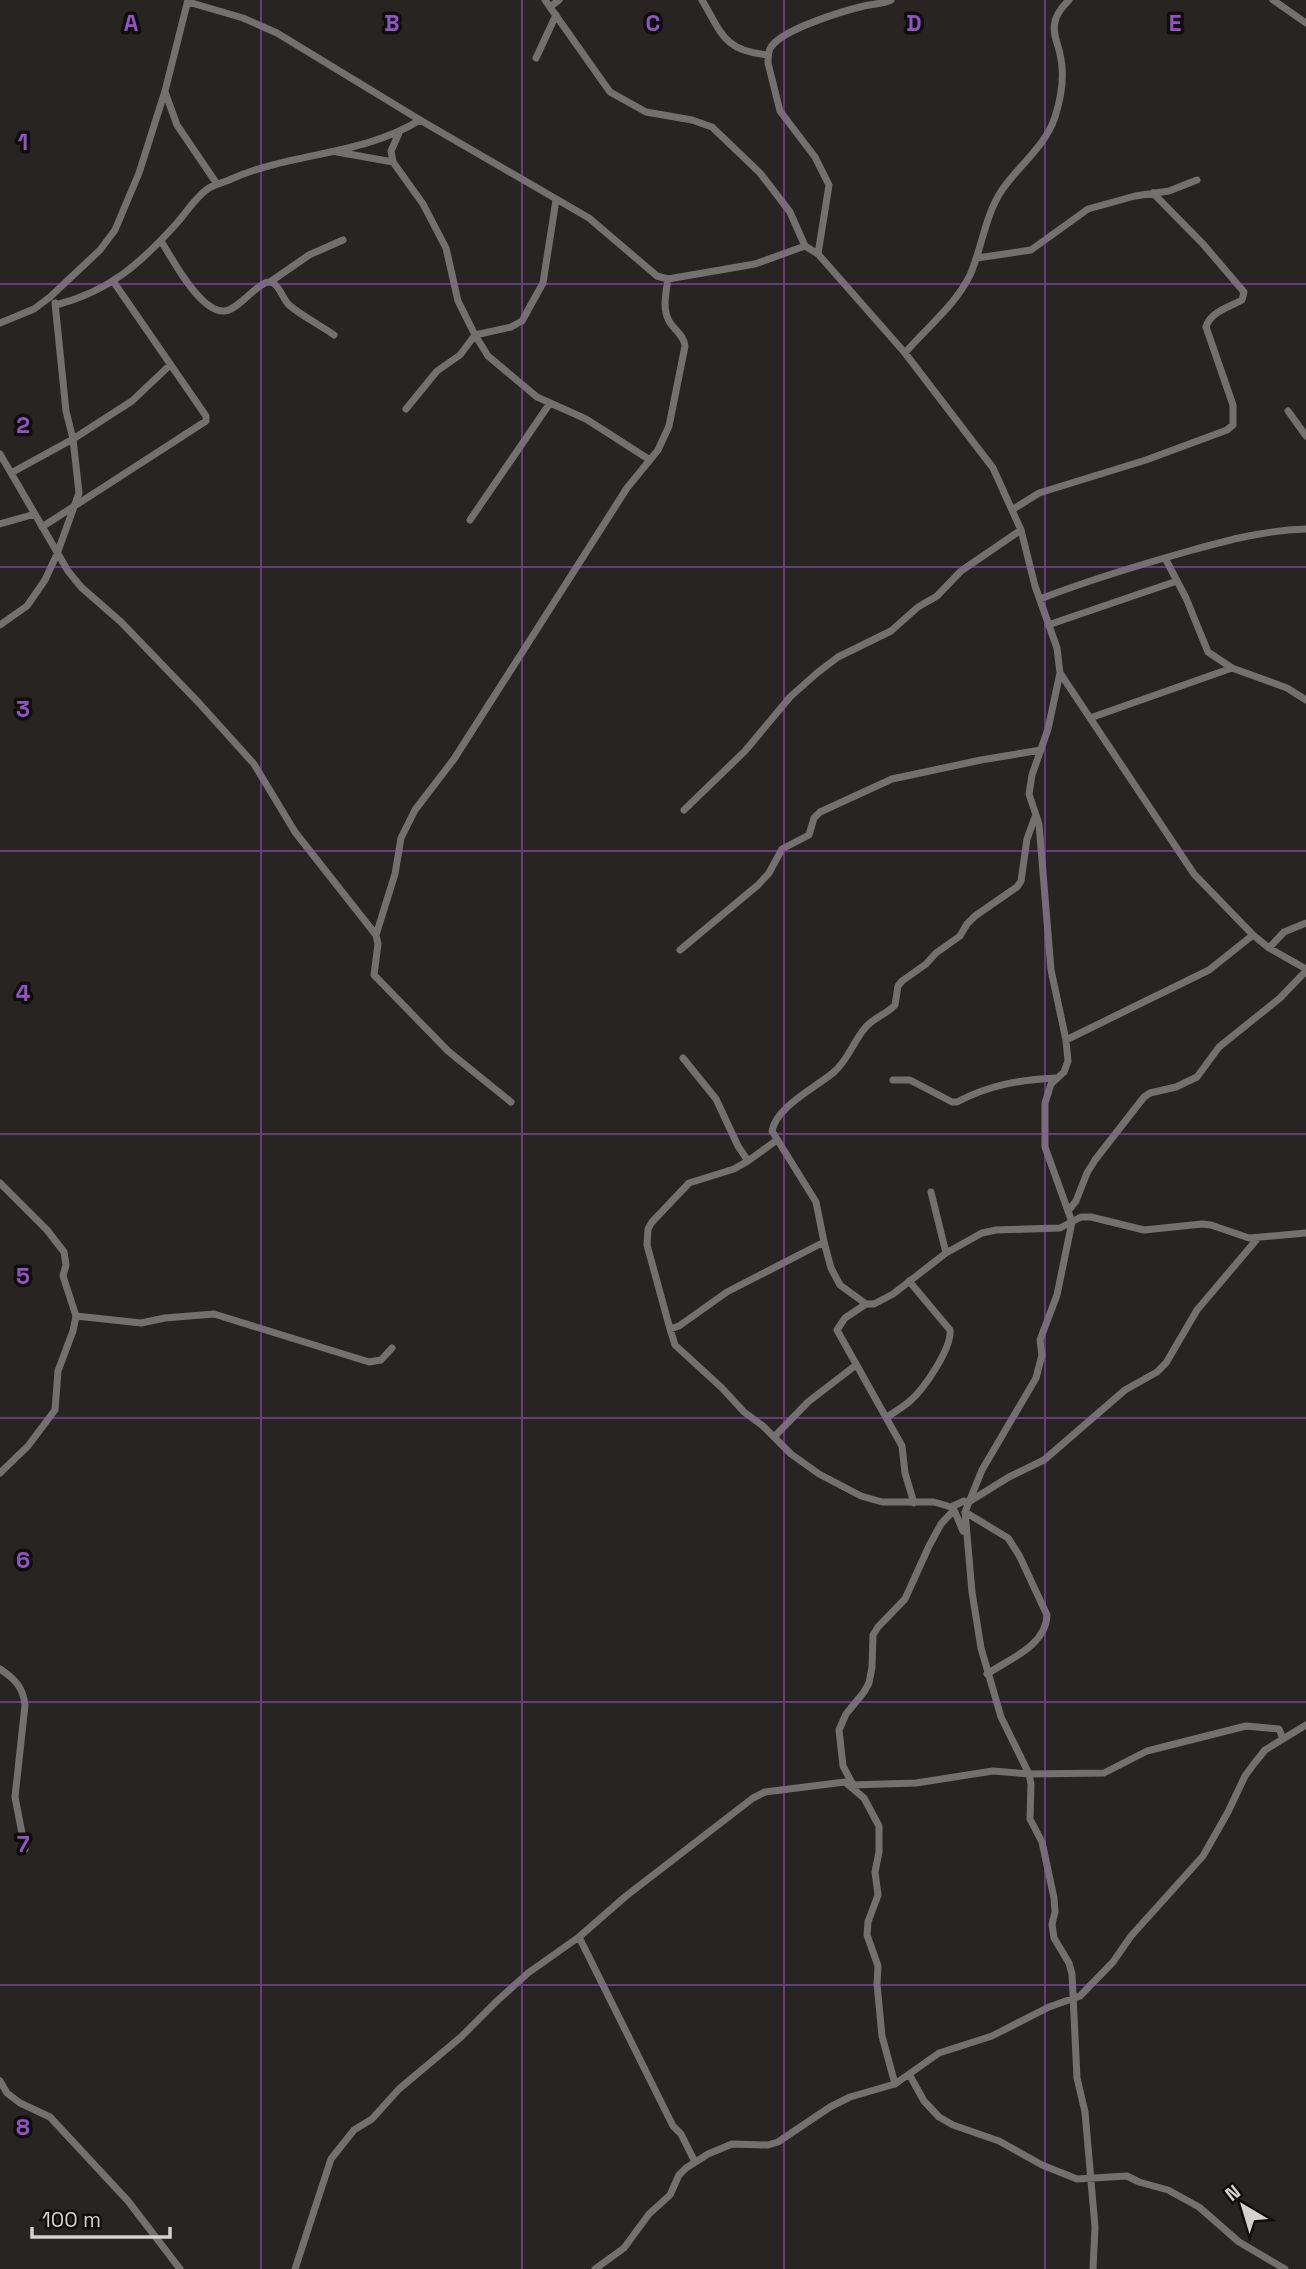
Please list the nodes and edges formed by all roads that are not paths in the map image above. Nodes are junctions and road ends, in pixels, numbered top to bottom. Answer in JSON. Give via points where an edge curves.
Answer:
{"nodes":[{"id":1,"x":559,"y":0,"type":"edge"},
{"id":2,"x":702,"y":0,"type":"edge"},
{"id":3,"x":891,"y":0,"type":"edge"},
{"id":4,"x":1069,"y":0,"type":"edge"},
{"id":5,"x":1273,"y":0,"type":"edge"},
{"id":6,"x":188,"y":1,"type":"edge"},
{"id":7,"x":548,"y":4,"type":"edge"},
{"id":8,"x":556,"y":15,"type":"junction"},
{"id":9,"x":1306,"y":23,"type":"edge"},
{"id":10,"x":768,"y":55,"type":"junction"},
{"id":11,"x":536,"y":58,"type":"dead end"},
{"id":12,"x":165,"y":92,"type":"junction"},
{"id":13,"x":420,"y":120,"type":"junction"},
{"id":14,"x":399,"y":133,"type":"junction"},
{"id":15,"x":337,"y":152,"type":"junction"},
{"id":16,"x":393,"y":162,"type":"junction"},
{"id":17,"x":1197,"y":180,"type":"dead end"},
{"id":18,"x":218,"y":184,"type":"junction"},
{"id":19,"x":1153,"y":193,"type":"junction"},
{"id":20,"x":555,"y":200,"type":"junction"},
{"id":21,"x":343,"y":240,"type":"dead end"},
{"id":22,"x":161,"y":241,"type":"junction"},
{"id":23,"x":805,"y":246,"type":"junction"},
{"id":24,"x":818,"y":254,"type":"junction"},
{"id":25,"x":976,"y":258,"type":"junction"},
{"id":26,"x":668,"y":279,"type":"junction"},
{"id":27,"x":113,"y":281,"type":"junction"},
{"id":28,"x":270,"y":282,"type":"junction"},
{"id":29,"x":50,"y":297,"type":"junction"},
{"id":30,"x":56,"y":305,"type":"junction"},
{"id":31,"x":0,"y":323,"type":"edge"},
{"id":32,"x":334,"y":335,"type":"dead end"},
{"id":33,"x":475,"y":335,"type":"junction"},
{"id":34,"x":905,"y":353,"type":"junction"},
{"id":35,"x":170,"y":365,"type":"junction"},
{"id":36,"x":550,"y":403,"type":"junction"},
{"id":37,"x":406,"y":409,"type":"dead end"},
{"id":38,"x":1288,"y":411,"type":"dead end"},
{"id":39,"x":1306,"y":436,"type":"edge"},
{"id":40,"x":73,"y":439,"type":"junction"},
{"id":41,"x":0,"y":454,"type":"edge"},
{"id":42,"x":650,"y":460,"type":"junction"},
{"id":43,"x":11,"y":473,"type":"junction"},
{"id":44,"x":73,"y":508,"type":"junction"},
{"id":45,"x":1012,"y":510,"type":"junction"},
{"id":46,"x":35,"y":514,"type":"junction"},
{"id":47,"x":470,"y":520,"type":"dead end"},
{"id":48,"x":0,"y":524,"type":"edge"},
{"id":49,"x":42,"y":527,"type":"junction"},
{"id":50,"x":1306,"y":528,"type":"edge"},
{"id":51,"x":1021,"y":530,"type":"junction"},
{"id":52,"x":57,"y":554,"type":"junction"},
{"id":53,"x":1165,"y":558,"type":"junction"},
{"id":54,"x":1177,"y":581,"type":"junction"},
{"id":55,"x":1040,"y":599,"type":"junction"},
{"id":56,"x":0,"y":625,"type":"edge"},
{"id":57,"x":1048,"y":625,"type":"junction"},
{"id":58,"x":1231,"y":668,"type":"junction"},
{"id":59,"x":1059,"y":673,"type":"junction"},
{"id":60,"x":1306,"y":700,"type":"edge"},
{"id":61,"x":1090,"y":718,"type":"junction"},
{"id":62,"x":1041,"y":750,"type":"junction"},
{"id":63,"x":684,"y":810,"type":"dead end"},
{"id":64,"x":1035,"y":816,"type":"junction"},
{"id":65,"x":1306,"y":923,"type":"edge"},
{"id":66,"x":376,"y":935,"type":"junction"},
{"id":67,"x":1253,"y":935,"type":"junction"},
{"id":68,"x":1269,"y":948,"type":"junction"},
{"id":69,"x":680,"y":950,"type":"dead end"},
{"id":70,"x":1306,"y":970,"type":"edge"},
{"id":71,"x":1066,"y":1040,"type":"junction"},
{"id":72,"x":683,"y":1058,"type":"dead end"},
{"id":73,"x":1056,"y":1078,"type":"junction"},
{"id":74,"x":893,"y":1080,"type":"dead end"},
{"id":75,"x":511,"y":1102,"type":"dead end"},
{"id":76,"x":777,"y":1140,"type":"junction"},
{"id":77,"x":748,"y":1161,"type":"junction"},
{"id":78,"x":0,"y":1183,"type":"edge"},
{"id":79,"x":931,"y":1192,"type":"dead end"},
{"id":80,"x":1068,"y":1211,"type":"junction"},
{"id":81,"x":1072,"y":1222,"type":"junction"},
{"id":82,"x":1306,"y":1233,"type":"edge"},
{"id":83,"x":1258,"y":1238,"type":"junction"},
{"id":84,"x":824,"y":1242,"type":"junction"},
{"id":85,"x":946,"y":1253,"type":"junction"},
{"id":86,"x":909,"y":1281,"type":"junction"},
{"id":87,"x":866,"y":1304,"type":"junction"},
{"id":88,"x":76,"y":1316,"type":"junction"},
{"id":89,"x":670,"y":1329,"type":"junction"},
{"id":90,"x":392,"y":1348,"type":"dead end"},
{"id":91,"x":856,"y":1365,"type":"junction"},
{"id":92,"x":887,"y":1417,"type":"junction"},
{"id":93,"x":774,"y":1437,"type":"junction"},
{"id":94,"x":0,"y":1474,"type":"edge"},
{"id":95,"x":914,"y":1503,"type":"junction"},
{"id":96,"x":967,"y":1503,"type":"junction"},
{"id":97,"x":953,"y":1509,"type":"junction"},
{"id":98,"x":965,"y":1512,"type":"junction"},
{"id":99,"x":966,"y":1538,"type":"junction"},
{"id":100,"x":0,"y":1669,"type":"edge"},
{"id":101,"x":987,"y":1674,"type":"junction"},
{"id":102,"x":1306,"y":1724,"type":"edge"},
{"id":103,"x":1283,"y":1738,"type":"junction"},
{"id":104,"x":1029,"y":1774,"type":"junction"},
{"id":105,"x":852,"y":1784,"type":"junction"},
{"id":106,"x":25,"y":1849,"type":"dead end"},
{"id":107,"x":579,"y":1937,"type":"junction"},
{"id":108,"x":1072,"y":1999,"type":"junction"},
{"id":109,"x":909,"y":2074,"type":"junction"},
{"id":110,"x":0,"y":2081,"type":"edge"},
{"id":111,"x":895,"y":2084,"type":"junction"},
{"id":112,"x":695,"y":2162,"type":"junction"},
{"id":113,"x":1090,"y":2179,"type":"junction"},
{"id":114,"x":180,"y":2269,"type":"edge"},
{"id":115,"x":295,"y":2269,"type":"edge"},
{"id":116,"x":595,"y":2269,"type":"edge"},
{"id":117,"x":1093,"y":2269,"type":"edge"},
{"id":118,"x":1286,"y":2269,"type":"edge"}],
"edges":[{"from":1,"to":7,"type":"street"},
{"from":2,"to":10,"type":"street","via":[[726,41]]},
{"from":3,"to":10,"type":"street","via":[[809,24],[785,36]]},
{"from":4,"to":25,"type":"street","via":[[1055,20],[1062,75],[1054,120],[1034,154],[995,202]]},
{"from":5,"to":9,"type":"street"},
{"from":6,"to":12,"type":"street"},
{"from":6,"to":13,"type":"street","via":[[278,33]]},
{"from":7,"to":8,"type":"street"},
{"from":8,"to":11,"type":"street"},
{"from":8,"to":23,"type":"street","via":[[610,92],[646,112],[712,127],[778,194]]},
{"from":10,"to":24,"type":"street","via":[[780,111],[815,157],[829,185]]},
{"from":12,"to":18,"type":"street","via":[[177,125]]},
{"from":12,"to":29,"type":"street","via":[[116,230]]},
{"from":13,"to":14,"type":"street"},
{"from":13,"to":20,"type":"street"},
{"from":14,"to":15,"type":"street"},
{"from":14,"to":16,"type":"street","via":[[391,151]]},
{"from":15,"to":16,"type":"street"},
{"from":15,"to":18,"type":"street","via":[[271,164]]},
{"from":16,"to":33,"type":"street","via":[[423,204],[446,248],[458,301]]},
{"from":17,"to":19,"type":"street"},
{"from":18,"to":22,"type":"street","via":[[201,194]]},
{"from":19,"to":25,"type":"street","via":[[1088,209],[1031,250]]},
{"from":19,"to":45,"type":"street","via":[[1244,292],[1242,300],[1213,315],[1206,327],[1233,405],[1233,425],[1039,493]]},
{"from":20,"to":26,"type":"street","via":[[589,218],[657,276]]},
{"from":20,"to":33,"type":"street","via":[[543,283],[522,321]]},
{"from":21,"to":28,"type":"street","via":[[309,255]]},
{"from":22,"to":27,"type":"street"},
{"from":22,"to":28,"type":"street","via":[[200,299],[213,309],[234,308]]},
{"from":23,"to":24,"type":"street"},
{"from":23,"to":26,"type":"street","via":[[755,264]]},
{"from":24,"to":34,"type":"street"},
{"from":25,"to":34,"type":"street","via":[[969,278],[944,314]]},
{"from":26,"to":42,"type":"street","via":[[665,308],[685,346],[669,426]]},
{"from":27,"to":30,"type":"street"},
{"from":27,"to":35,"type":"street"},
{"from":28,"to":32,"type":"street","via":[[288,304]]},
{"from":29,"to":30,"type":"street"},
{"from":29,"to":31,"type":"street"},
{"from":30,"to":40,"type":"street"},
{"from":33,"to":36,"type":"street","via":[[488,356]]},
{"from":33,"to":37,"type":"street"},
{"from":34,"to":45,"type":"street","via":[[993,468]]},
{"from":35,"to":40,"type":"street","via":[[132,401]]},
{"from":35,"to":44,"type":"street","via":[[206,416],[204,424]]},
{"from":36,"to":42,"type":"street","via":[[586,419]]},
{"from":36,"to":47,"type":"street"},
{"from":38,"to":39,"type":"street"},
{"from":40,"to":43,"type":"street"},
{"from":40,"to":44,"type":"street","via":[[79,493]]},
{"from":41,"to":43,"type":"street"},
{"from":42,"to":66,"type":"street","via":[[627,488],[454,759],[415,810],[401,838]]},
{"from":43,"to":46,"type":"street"},
{"from":44,"to":49,"type":"street"},
{"from":44,"to":52,"type":"street"},
{"from":45,"to":51,"type":"street"},
{"from":46,"to":48,"type":"street"},
{"from":46,"to":49,"type":"street"},
{"from":49,"to":52,"type":"street"},
{"from":50,"to":53,"type":"street","via":[[1268,531]]},
{"from":51,"to":55,"type":"street"},
{"from":51,"to":63,"type":"street","via":[[968,565],[891,631],[838,657],[817,673]]},
{"from":52,"to":56,"type":"street","via":[[27,606]]},
{"from":52,"to":66,"type":"street","via":[[81,587],[129,631],[254,764],[295,832]]},
{"from":53,"to":54,"type":"street"},
{"from":53,"to":55,"type":"street"},
{"from":54,"to":57,"type":"street"},
{"from":54,"to":58,"type":"street","via":[[1208,652]]},
{"from":55,"to":57,"type":"street"},
{"from":57,"to":59,"type":"street"},
{"from":58,"to":60,"type":"street","via":[[1287,688]]},
{"from":58,"to":61,"type":"street"},
{"from":59,"to":61,"type":"street"},
{"from":59,"to":62,"type":"street"},
{"from":61,"to":67,"type":"street","via":[[1194,874]]},
{"from":62,"to":64,"type":"street","via":[[1029,794]]},
{"from":62,"to":69,"type":"street","via":[[892,779],[831,805],[814,818],[809,835],[782,849],[758,885]]},
{"from":64,"to":71,"type":"street","via":[[1051,970]]},
{"from":64,"to":76,"type":"street","via":[[1017,887],[975,916],[960,936],[902,981],[895,1005],[866,1026],[845,1060],[782,1112],[773,1124]]},
{"from":65,"to":68,"type":"street","via":[[1284,932]]},
{"from":66,"to":75,"type":"street","via":[[374,975],[448,1051]]},
{"from":67,"to":68,"type":"street"},
{"from":67,"to":71,"type":"street","via":[[1209,970]]},
{"from":68,"to":70,"type":"street"},
{"from":70,"to":80,"type":"street","via":[[1219,1048],[1197,1077],[1144,1097],[1095,1160]]},
{"from":71,"to":73,"type":"street","via":[[1067,1067]]},
{"from":72,"to":77,"type":"street","via":[[716,1099]]},
{"from":73,"to":74,"type":"street","via":[[995,1085],[957,1102],[910,1080]]},
{"from":73,"to":80,"type":"street","via":[[1045,1103],[1045,1147]]},
{"from":76,"to":77,"type":"street"},
{"from":76,"to":84,"type":"street","via":[[816,1202]]},
{"from":77,"to":89,"type":"street","via":[[689,1183],[648,1229],[647,1245]]},
{"from":78,"to":88,"type":"street","via":[[64,1252],[63,1276]]},
{"from":79,"to":85,"type":"street"},
{"from":80,"to":81,"type":"street"},
{"from":81,"to":83,"type":"street","via":[[1091,1216],[1144,1230],[1202,1224]]},
{"from":81,"to":85,"type":"street","via":[[1060,1228],[982,1233]]},
{"from":81,"to":96,"type":"street","via":[[1057,1295],[1040,1340],[1042,1355],[1036,1378]]},
{"from":82,"to":83,"type":"street"},
{"from":83,"to":96,"type":"street","via":[[1197,1310],[1157,1372],[1109,1402],[1044,1460]]},
{"from":84,"to":87,"type":"street","via":[[840,1284]]},
{"from":84,"to":89,"type":"street","via":[[727,1292]]},
{"from":85,"to":86,"type":"street"},
{"from":86,"to":87,"type":"street","via":[[893,1294]]},
{"from":86,"to":92,"type":"street","via":[[950,1331],[951,1339],[912,1399]]},
{"from":87,"to":91,"type":"street","via":[[845,1318],[837,1330]]},
{"from":88,"to":90,"type":"street","via":[[141,1323],[214,1314],[369,1362],[380,1360]]},
{"from":88,"to":94,"type":"street","via":[[58,1371],[55,1410]]},
{"from":89,"to":93,"type":"street","via":[[675,1345]]},
{"from":91,"to":92,"type":"street"},
{"from":91,"to":93,"type":"street","via":[[808,1402]]},
{"from":92,"to":95,"type":"street","via":[[902,1446]]},
{"from":93,"to":95,"type":"street","via":[[810,1468],[861,1496]]},
{"from":95,"to":97,"type":"street","via":[[934,1502]]},
{"from":96,"to":97,"type":"street"},
{"from":96,"to":98,"type":"street"},
{"from":97,"to":99,"type":"street"},
{"from":97,"to":105,"type":"street","via":[[929,1546],[905,1599],[873,1635],[869,1683],[839,1730],[843,1766]]},
{"from":98,"to":99,"type":"street"},
{"from":98,"to":101,"type":"street","via":[[1008,1538],[1047,1615],[1041,1636]]},
{"from":99,"to":101,"type":"street"},
{"from":100,"to":106,"type":"street","via":[[24,1692],[15,1797]]},
{"from":101,"to":104,"type":"street","via":[[1006,1730]]},
{"from":102,"to":103,"type":"street"},
{"from":103,"to":104,"type":"street","via":[[1273,1727],[1246,1726],[1147,1751],[1104,1773]]},
{"from":103,"to":108,"type":"street","via":[[1265,1750],[1245,1776],[1203,1856],[1113,1962]]},
{"from":104,"to":105,"type":"street","via":[[993,1771],[916,1783]]},
{"from":104,"to":108,"type":"street","via":[[1030,1819],[1042,1842],[1054,1898],[1052,1924],[1072,1973]]},
{"from":105,"to":107,"type":"street","via":[[765,1792],[753,1798]]},
{"from":105,"to":111,"type":"street","via":[[879,1826],[878,1895],[867,1928],[878,1966],[882,2036]]},
{"from":107,"to":112,"type":"street"},
{"from":107,"to":115,"type":"street","via":[[528,1973],[398,2089],[372,2119],[354,2130],[331,2159]]},
{"from":108,"to":109,"type":"street","via":[[992,2036],[939,2053]]},
{"from":108,"to":113,"type":"street"},
{"from":109,"to":111,"type":"street"},
{"from":109,"to":113,"type":"street","via":[[939,2117],[999,2141],[1060,2174]]},
{"from":110,"to":114,"type":"street","via":[[20,2103],[50,2117],[128,2201]]},
{"from":111,"to":112,"type":"street","via":[[850,2097],[778,2142],[732,2144]]},
{"from":112,"to":116,"type":"street","via":[[624,2248]]},
{"from":113,"to":117,"type":"street"},
{"from":113,"to":118,"type":"street","via":[[1127,2176],[1168,2190],[1199,2207],[1239,2242]]}]}
